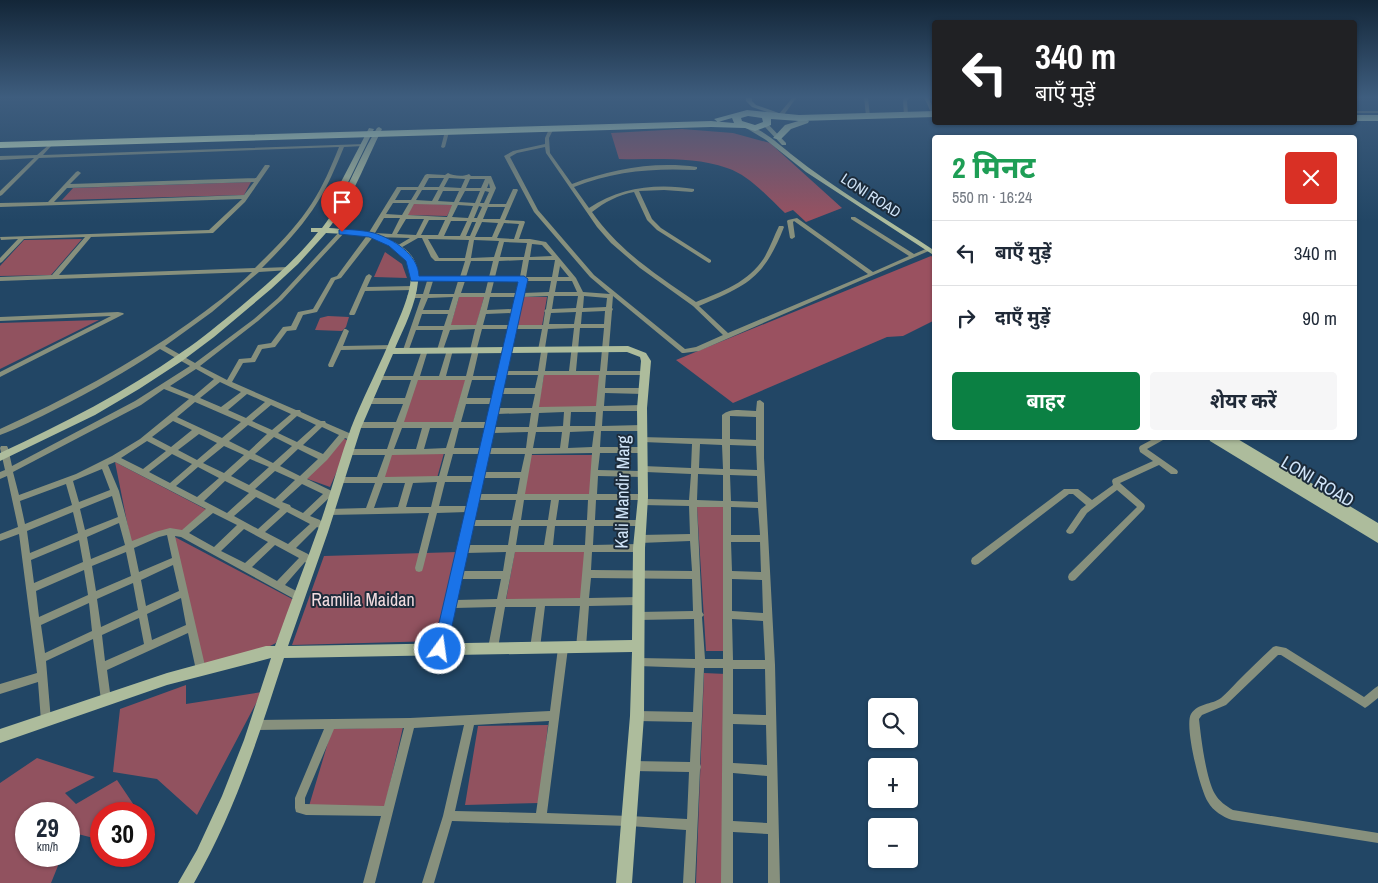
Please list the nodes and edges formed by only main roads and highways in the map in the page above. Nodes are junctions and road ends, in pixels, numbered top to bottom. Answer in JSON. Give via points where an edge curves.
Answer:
{"nodes":[{"id":1,"x":84,"y":138,"type":"edge"},
{"id":2,"x":207,"y":138,"type":"edge"},
{"id":3,"x":0,"y":140,"type":"edge"},
{"id":4,"x":0,"y":145,"type":"edge"}],
"edges":[{"from":1,"to":3,"type":"highway"},
{"from":2,"to":4,"type":"highway"}]}
